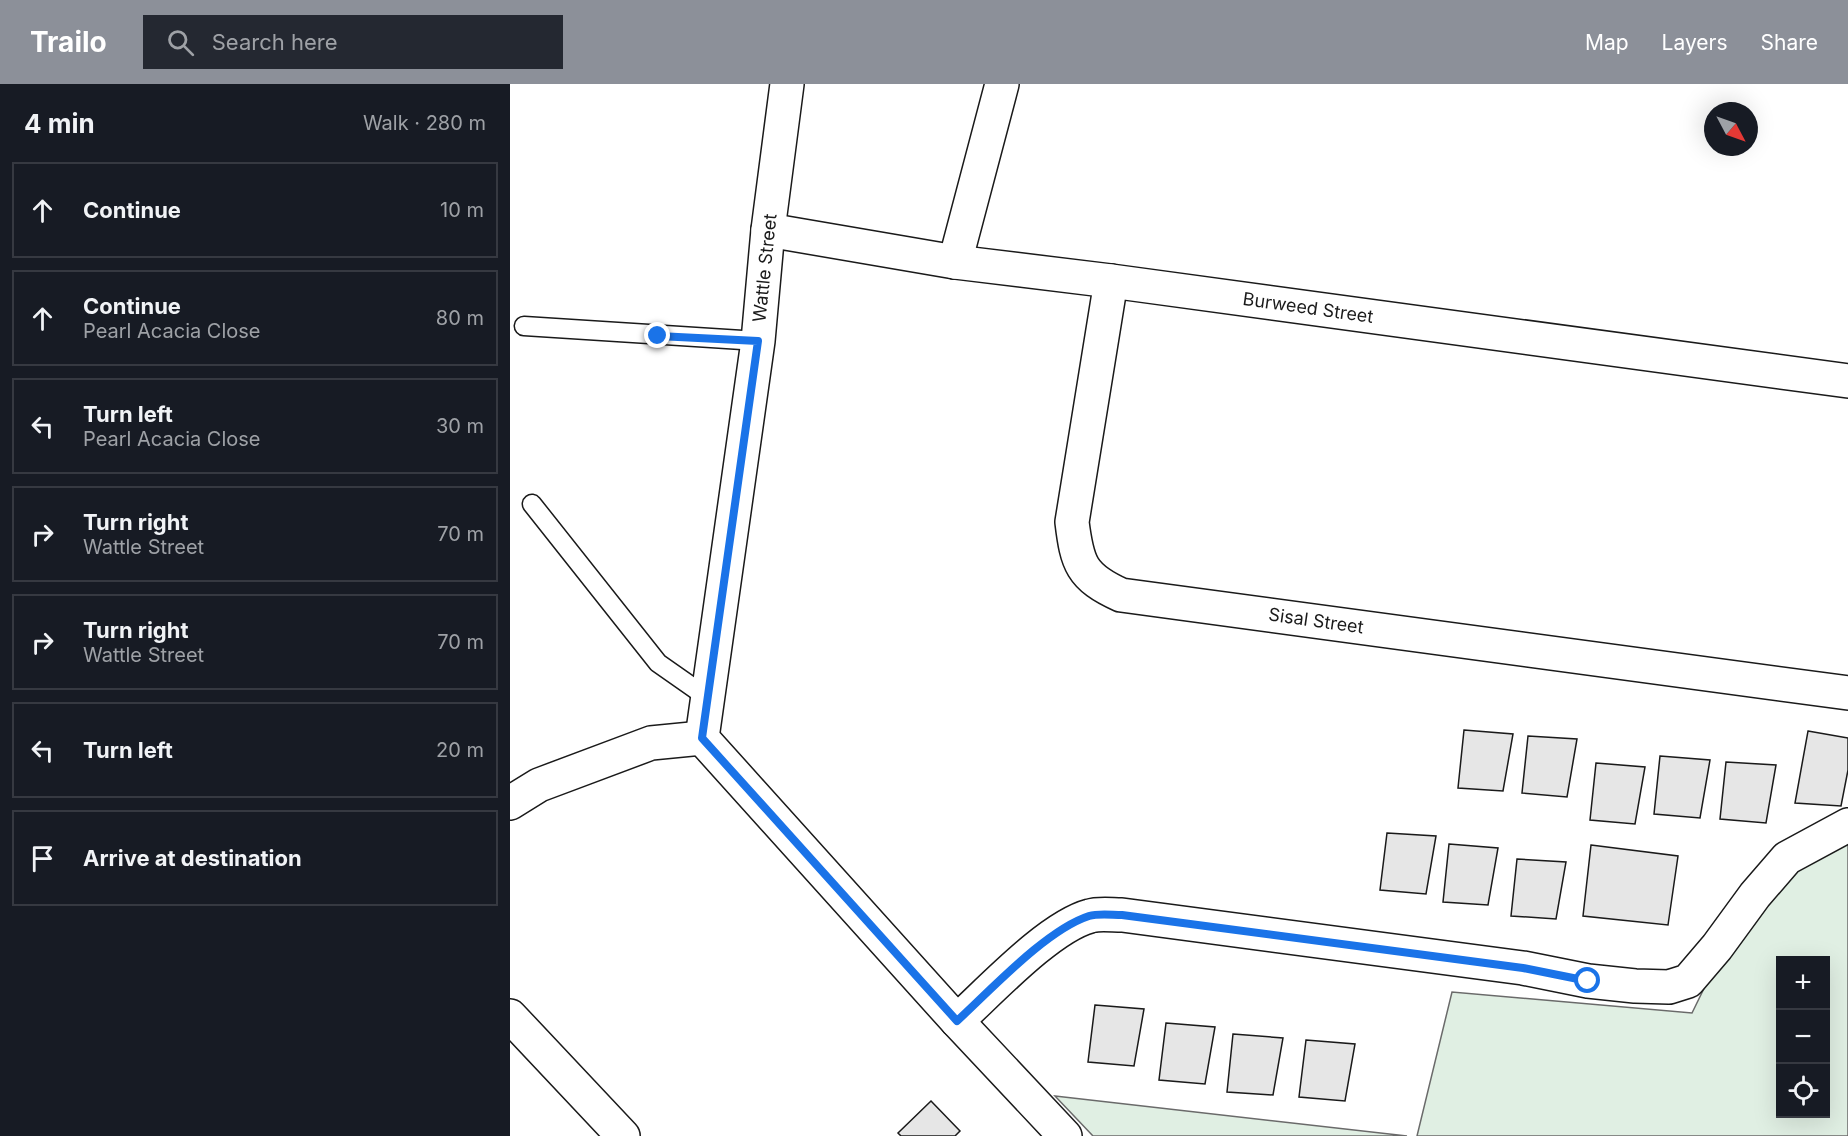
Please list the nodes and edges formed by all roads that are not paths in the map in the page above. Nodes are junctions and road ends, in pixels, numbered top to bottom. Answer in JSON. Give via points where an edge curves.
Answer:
{"nodes":[{"id":1,"x":787,"y":84,"type":"edge"},
{"id":2,"x":1002,"y":84,"type":"edge"},
{"id":3,"x":768,"y":230,"type":"junction"},
{"id":4,"x":955,"y":262,"type":"junction"},
{"id":5,"x":1111,"y":281,"type":"junction"},
{"id":6,"x":524,"y":326,"type":"dead end"},
{"id":7,"x":758,"y":341,"type":"junction"},
{"id":8,"x":1848,"y":381,"type":"edge"},
{"id":9,"x":532,"y":504,"type":"dead end"},
{"id":10,"x":1848,"y":693,"type":"edge"},
{"id":11,"x":708,"y":698,"type":"junction"},
{"id":12,"x":702,"y":738,"type":"junction"},
{"id":13,"x":510,"y":803,"type":"edge"},
{"id":14,"x":1848,"y":825,"type":"edge"},
{"id":15,"x":510,"y":1016,"type":"edge"},
{"id":16,"x":957,"y":1021,"type":"junction"},
{"id":17,"x":623,"y":1136,"type":"edge"},
{"id":18,"x":1065,"y":1136,"type":"edge"}],
"edges":[{"from":1,"to":3,"type":"street","name":"Wattle Street"},
{"from":2,"to":4,"type":"street"},
{"from":3,"to":4,"type":"street","name":"Burweed Street"},
{"from":3,"to":7,"type":"street","name":"Wattle Street"},
{"from":4,"to":5,"type":"street","name":"Burweed Street"},
{"from":5,"to":8,"type":"street","name":"Burweed Street"},
{"from":5,"to":10,"type":"street","name":"Sisal Street","via":[[1072,522],[1075,551],[1086,573],[1102,586],[1121,595]]},
{"from":6,"to":7,"type":"lane"},
{"from":7,"to":11,"type":"street","name":"Wattle Street"},
{"from":9,"to":11,"type":"lane","via":[[658,663]]},
{"from":11,"to":12,"type":"street","name":"Wattle Street"},
{"from":12,"to":13,"type":"street","via":[[651,743],[539,785]]},
{"from":12,"to":16,"type":"street"},
{"from":14,"to":16,"type":"street","via":[[1787,858],[1688,981],[1669,987],[1588,981],[1523,968],[1122,915],[1091,915],[1037,947]]},
{"from":15,"to":17,"type":"street"},
{"from":16,"to":18,"type":"street"}]}
